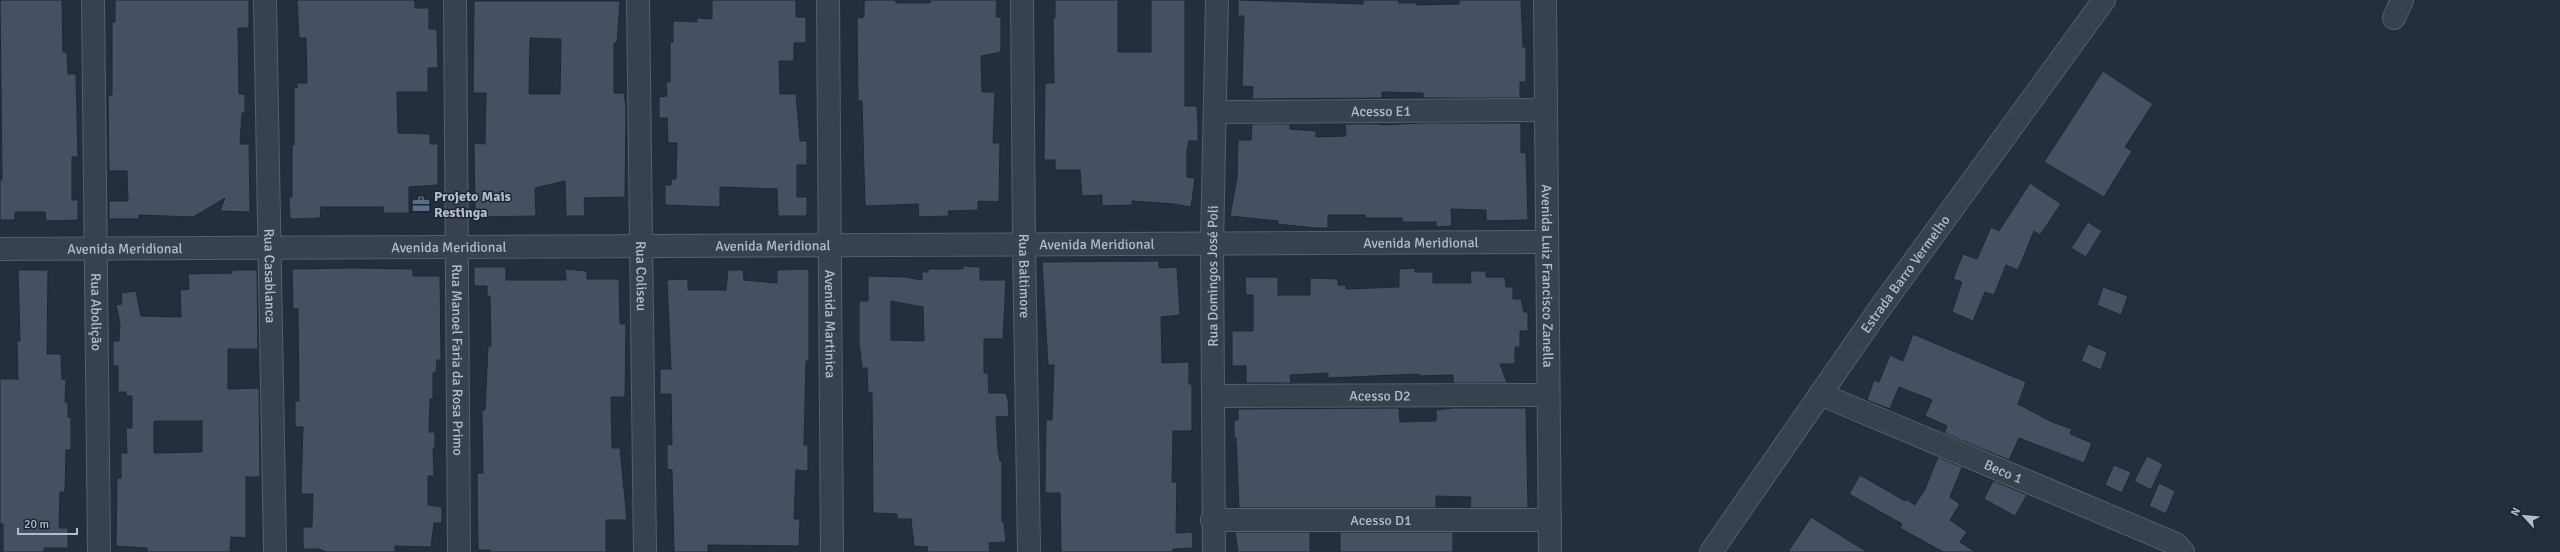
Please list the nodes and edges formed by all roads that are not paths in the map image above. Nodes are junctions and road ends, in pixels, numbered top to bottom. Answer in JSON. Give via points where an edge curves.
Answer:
{"nodes":[{"id":1,"x":93,"y":0,"type":"edge"},
{"id":2,"x":265,"y":0,"type":"edge"},
{"id":3,"x":455,"y":0,"type":"edge"},
{"id":4,"x":638,"y":0,"type":"edge"},
{"id":5,"x":828,"y":0,"type":"edge"},
{"id":6,"x":1022,"y":0,"type":"edge"},
{"id":7,"x":1217,"y":0,"type":"edge"},
{"id":8,"x":1545,"y":0,"type":"edge"},
{"id":9,"x":2104,"y":0,"type":"edge"},
{"id":10,"x":1546,"y":110,"type":"junction"},
{"id":11,"x":1215,"y":112,"type":"junction"},
{"id":12,"x":1547,"y":242,"type":"junction"},
{"id":13,"x":1024,"y":243,"type":"junction"},
{"id":14,"x":1212,"y":245,"type":"junction"},
{"id":15,"x":640,"y":246,"type":"junction"},
{"id":16,"x":831,"y":246,"type":"junction"},
{"id":17,"x":269,"y":248,"type":"junction"},
{"id":18,"x":458,"y":248,"type":"junction"},
{"id":19,"x":0,"y":249,"type":"edge"},
{"id":20,"x":95,"y":249,"type":"junction"},
{"id":21,"x":1820,"y":394,"type":"junction"},
{"id":22,"x":1548,"y":395,"type":"junction"},
{"id":23,"x":1213,"y":396,"type":"junction"},
{"id":24,"x":1212,"y":520,"type":"junction"},
{"id":25,"x":1550,"y":520,"type":"junction"},
{"id":26,"x":99,"y":552,"type":"edge"},
{"id":27,"x":275,"y":552,"type":"edge"},
{"id":28,"x":459,"y":552,"type":"edge"},
{"id":29,"x":645,"y":552,"type":"edge"},
{"id":30,"x":832,"y":552,"type":"edge"},
{"id":31,"x":1030,"y":552,"type":"edge"},
{"id":32,"x":1214,"y":552,"type":"edge"},
{"id":33,"x":1550,"y":552,"type":"edge"},
{"id":34,"x":1711,"y":552,"type":"edge"},
{"id":35,"x":2183,"y":552,"type":"edge"}],
"edges":[{"from":1,"to":20,"type":"street","name":"Rua Abolição"},
{"from":2,"to":17,"type":"street","name":"Rua Casablanca"},
{"from":3,"to":18,"type":"street","name":"Rua Manoel Faria da Rosa Primo"},
{"from":4,"to":15,"type":"street","name":"Rua Coliseu"},
{"from":5,"to":16,"type":"street","name":"Avenida Martinica"},
{"from":6,"to":13,"type":"street","name":"Rua Baltimore"},
{"from":7,"to":11,"type":"street","name":"Rua Domingos José Poli"},
{"from":8,"to":10,"type":"street","name":"Avenida Luiz Francisco Zanella"},
{"from":9,"to":21,"type":"street","name":"Estrada Barro Vermelho"},
{"from":10,"to":11,"type":"street","name":"Acesso E1"},
{"from":10,"to":12,"type":"street","name":"Avenida Luiz Francisco Zanella"},
{"from":11,"to":14,"type":"street","name":"Rua Domingos José Poli"},
{"from":12,"to":14,"type":"street","name":"Avenida Meridional"},
{"from":12,"to":22,"type":"street","name":"Avenida Luiz Francisco Zanella"},
{"from":13,"to":14,"type":"street","name":"Avenida Meridional"},
{"from":13,"to":16,"type":"street","name":"Avenida Meridional"},
{"from":13,"to":31,"type":"street","name":"Rua Baltimore"},
{"from":14,"to":23,"type":"street","name":"Rua Domingos José Poli"},
{"from":15,"to":16,"type":"street","name":"Avenida Meridional"},
{"from":15,"to":18,"type":"street","name":"Avenida Meridional"},
{"from":15,"to":29,"type":"street","name":"Rua Coliseu"},
{"from":16,"to":30,"type":"street","name":"Avenida Martinica"},
{"from":17,"to":18,"type":"street","name":"Avenida Meridional"},
{"from":17,"to":20,"type":"street","name":"Avenida Meridional"},
{"from":17,"to":27,"type":"street","name":"Rua Casablanca"},
{"from":18,"to":28,"type":"street","name":"Rua Manoel Faria da Rosa Primo"},
{"from":19,"to":20,"type":"street","name":"Avenida Meridional"},
{"from":20,"to":26,"type":"street","name":"Rua Abolição"},
{"from":21,"to":34,"type":"street","name":"Estrada Barro Vermelho"},
{"from":21,"to":35,"type":"street","name":"Beco 1","via":[[2176,544]]},
{"from":22,"to":23,"type":"street","name":"Acesso D2"},
{"from":22,"to":25,"type":"street","name":"Avenida Luiz Francisco Zanella"},
{"from":23,"to":24,"type":"street","name":"Rua Domingos José Poli"},
{"from":24,"to":25,"type":"street","name":"Acesso D1"},
{"from":24,"to":32,"type":"street","name":"Rua Domingos José Poli"},
{"from":25,"to":33,"type":"street","name":"Avenida Luiz Francisco Zanella"}]}
